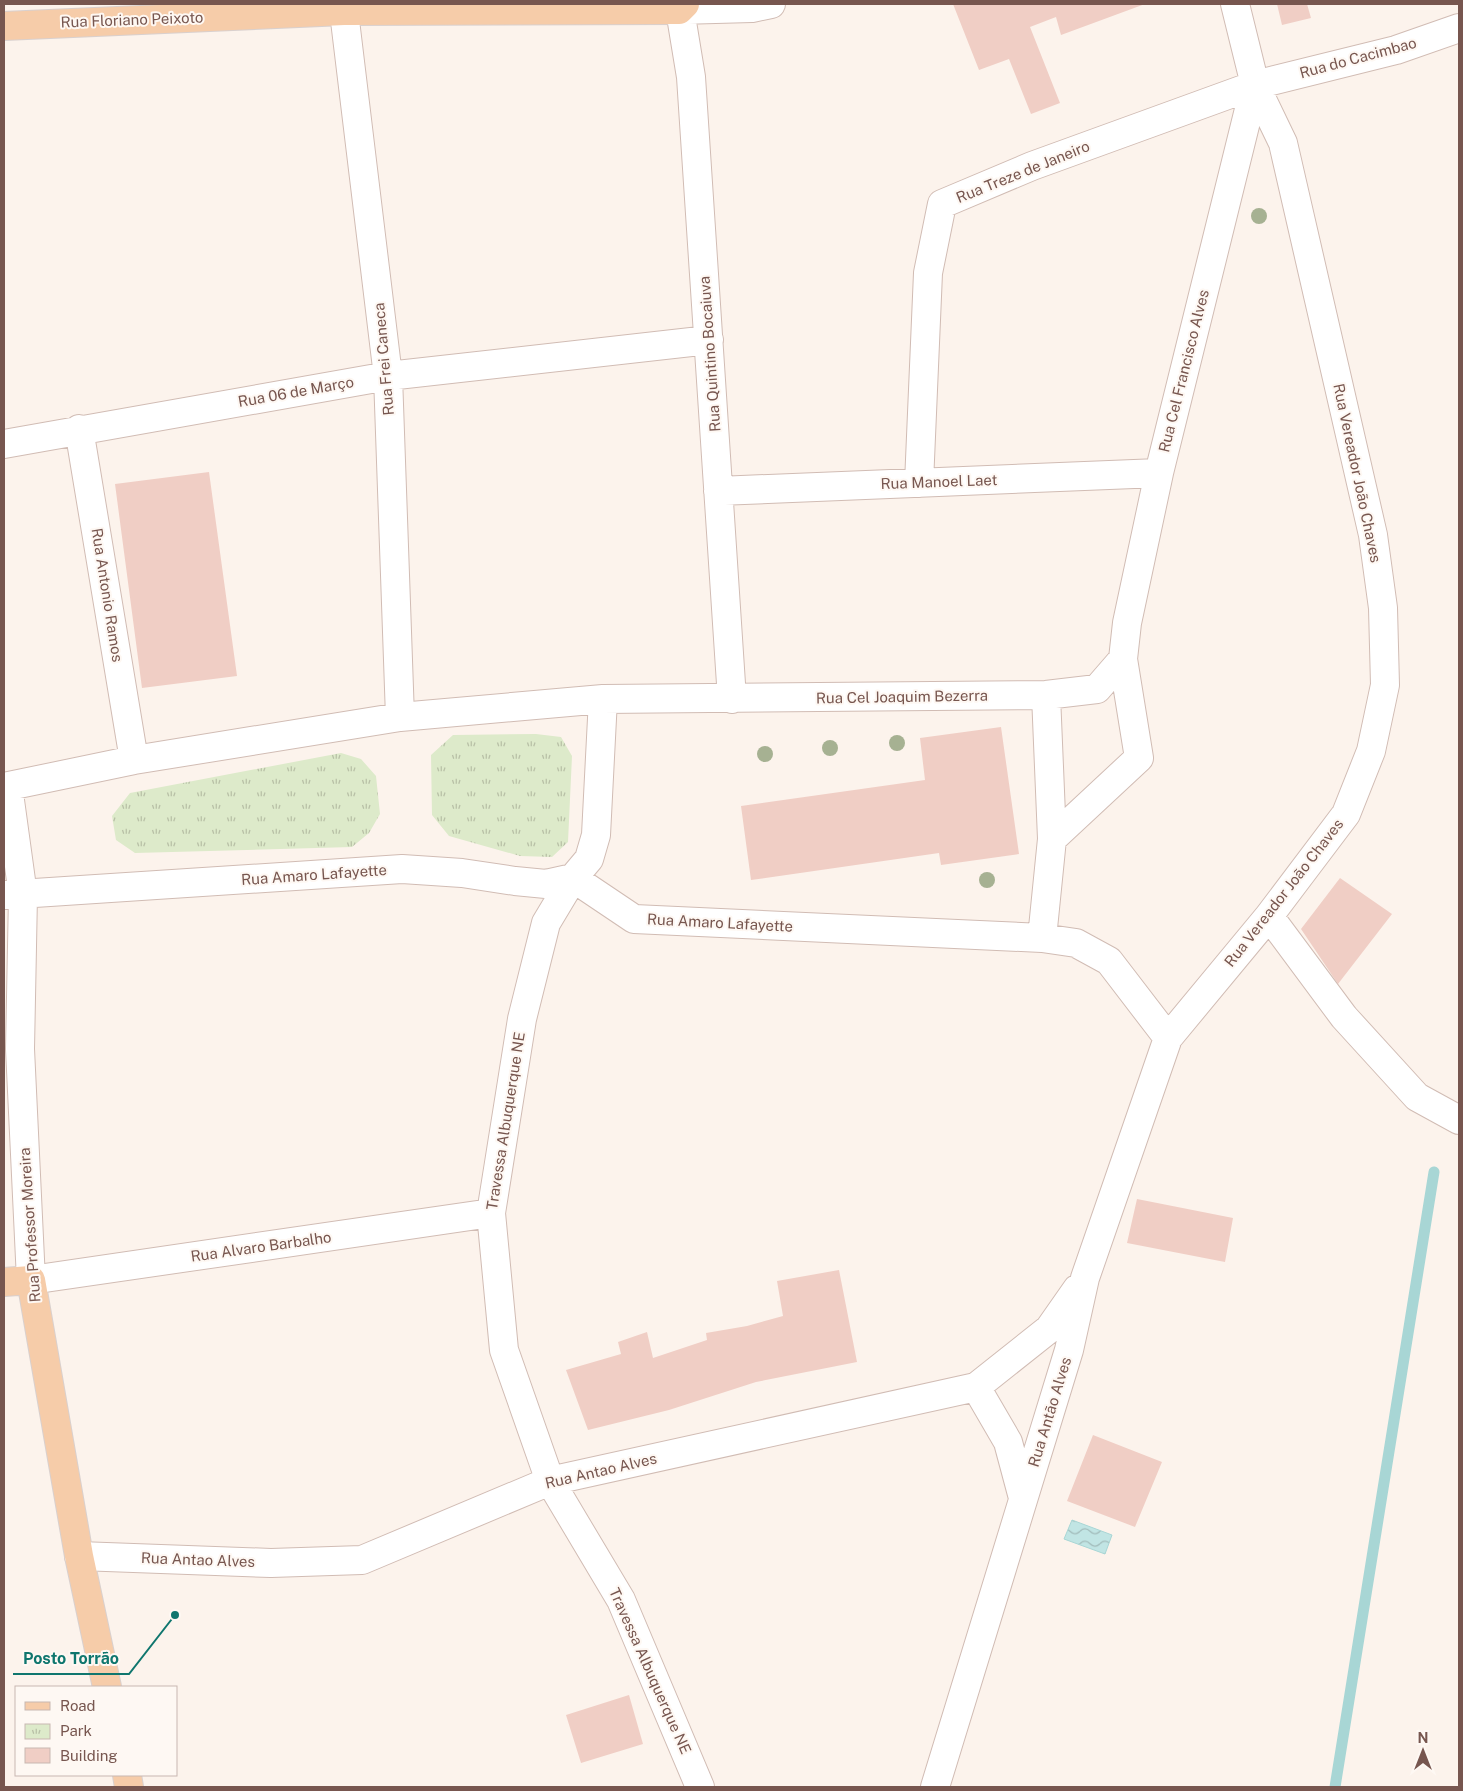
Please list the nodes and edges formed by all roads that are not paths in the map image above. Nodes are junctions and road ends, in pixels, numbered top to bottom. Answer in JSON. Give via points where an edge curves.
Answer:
{"nodes":[{"id":1,"x":771,"y":4,"type":"edge"},
{"id":2,"x":1235,"y":4,"type":"edge"},
{"id":3,"x":681,"y":6,"type":"edge"},
{"id":4,"x":343,"y":8,"type":"edge"},
{"id":5,"x":4,"y":26,"type":"edge"},
{"id":6,"x":1459,"y":28,"type":"edge"},
{"id":7,"x":1255,"y":85,"type":"junction"},
{"id":8,"x":709,"y":340,"type":"junction"},
{"id":9,"x":388,"y":376,"type":"junction"},
{"id":10,"x":80,"y":429,"type":"junction"},
{"id":11,"x":4,"y":444,"type":"edge"},
{"id":12,"x":1159,"y":473,"type":"junction"},
{"id":13,"x":919,"y":483,"type":"junction"},
{"id":14,"x":718,"y":491,"type":"junction"},
{"id":15,"x":1122,"y":659,"type":"junction"},
{"id":16,"x":1046,"y":695,"type":"junction"},
{"id":17,"x":604,"y":699,"type":"junction"},
{"id":18,"x":732,"y":699,"type":"junction"},
{"id":19,"x":400,"y":717,"type":"junction"},
{"id":20,"x":134,"y":760,"type":"junction"},
{"id":21,"x":6,"y":787,"type":"edge"},
{"id":22,"x":1052,"y":839,"type":"junction"},
{"id":23,"x":573,"y":878,"type":"junction"},
{"id":24,"x":13,"y":895,"type":"edge"},
{"id":25,"x":1269,"y":916,"type":"junction"},
{"id":26,"x":1042,"y":938,"type":"junction"},
{"id":27,"x":1168,"y":1038,"type":"junction"},
{"id":28,"x":1459,"y":1120,"type":"edge"},
{"id":29,"x":491,"y":1213,"type":"junction"},
{"id":30,"x":1085,"y":1278,"type":"junction"},
{"id":31,"x":31,"y":1280,"type":"junction"},
{"id":32,"x":4,"y":1282,"type":"edge"},
{"id":33,"x":976,"y":1387,"type":"junction"},
{"id":34,"x":550,"y":1481,"type":"junction"},
{"id":35,"x":1023,"y":1498,"type":"junction"},
{"id":36,"x":79,"y":1556,"type":"junction"},
{"id":37,"x":108,"y":1686,"type":"edge"},
{"id":38,"x":700,"y":1787,"type":"edge"},
{"id":39,"x":935,"y":1787,"type":"edge"}],
"edges":[{"from":1,"to":3,"type":"street","via":[[752,8]]},
{"from":2,"to":7,"type":"street","name":"Rua Vereador João Chaves"},
{"from":3,"to":4,"type":"main road","name":"Rua Floriano Peixoto"},
{"from":3,"to":8,"type":"street","name":"Rua Quintino Bocaiuva","via":[[691,77]]},
{"from":4,"to":5,"type":"main road","name":"Rua Floriano Peixoto"},
{"from":4,"to":9,"type":"street","name":"Rua Frei Caneca"},
{"from":6,"to":7,"type":"street","name":"Rua do Cacimbao","via":[[1396,50]]},
{"from":7,"to":12,"type":"street","name":"Rua Cel Francisco Alves"},
{"from":7,"to":13,"type":"street","name":"Rua Treze de Janeiro","via":[[1032,166],[942,204],[928,274]]},
{"from":7,"to":25,"type":"street","name":"Rua Vereador João Chaves","via":[[1283,143],[1373,535],[1383,608],[1385,685],[1371,751],[1346,814]]},
{"from":8,"to":9,"type":"street","name":"Rua 06 de Março"},
{"from":8,"to":14,"type":"street","name":"Rua Quintino Bocaiuva"},
{"from":9,"to":10,"type":"street","name":"Rua 06 de Março"},
{"from":9,"to":19,"type":"street","name":"Rua Frei Caneca"},
{"from":10,"to":11,"type":"street","name":"Rua 06 de Março"},
{"from":10,"to":20,"type":"street","name":"Rua Antonio Ramos"},
{"from":12,"to":13,"type":"street","name":"Rua Manoel Laet"},
{"from":12,"to":15,"type":"street","name":"Rua Cel Francisco Alves"},
{"from":13,"to":14,"type":"street","name":"Rua Manoel Laet"},
{"from":14,"to":18,"type":"street","name":"Rua Quintino Bocaiuva"},
{"from":15,"to":16,"type":"street","name":"Rua Cel Joaquim Bezerra","via":[[1097,689]]},
{"from":15,"to":22,"type":"street","via":[[1139,758]]},
{"from":16,"to":18,"type":"street","name":"Rua Cel Joaquim Bezerra"},
{"from":16,"to":22,"type":"street"},
{"from":17,"to":18,"type":"street","name":"Rua Cel Joaquim Bezerra"},
{"from":17,"to":19,"type":"street"},
{"from":17,"to":23,"type":"street","name":"Travessa Albuquerque NE","via":[[596,835],[589,859]]},
{"from":19,"to":20,"type":"street"},
{"from":20,"to":21,"type":"street"},
{"from":21,"to":24,"type":"street","name":"Rua Professor Moreira"},
{"from":22,"to":26,"type":"street"},
{"from":23,"to":24,"type":"street","name":"Rua Amaro Lafayette","via":[[546,884],[402,868]]},
{"from":23,"to":26,"type":"street","name":"Rua Amaro Lafayette","via":[[634,920]]},
{"from":23,"to":29,"type":"street","name":"Travessa Albuquerque NE","via":[[546,923],[522,1019]]},
{"from":24,"to":31,"type":"street","name":"Rua Professor Moreira"},
{"from":25,"to":27,"type":"street","name":"Rua Vereador João Chaves"},
{"from":25,"to":28,"type":"street","via":[[1344,1017],[1417,1097]]},
{"from":26,"to":27,"type":"street","name":"Rua Amaro Lafayette","via":[[1076,943],[1109,960]]},
{"from":27,"to":30,"type":"street","name":"Rua Antão Alves"},
{"from":29,"to":31,"type":"street","name":"Rua Alvaro Barbalho"},
{"from":29,"to":34,"type":"street","name":"Travessa Albuquerque NE","via":[[504,1350]]},
{"from":30,"to":33,"type":"street","name":"Rua Antao Alves","via":[[1049,1329]]},
{"from":30,"to":35,"type":"street","name":"Rua Antão Alves","via":[[1069,1350]]},
{"from":31,"to":32,"type":"main road"},
{"from":31,"to":36,"type":"main road","name":"Rua Professor Moreira"},
{"from":33,"to":34,"type":"street","name":"Rua Antao Alves"},
{"from":33,"to":35,"type":"street","via":[[1008,1442]]},
{"from":34,"to":36,"type":"street","name":"Rua Antao Alves","via":[[362,1560],[272,1563]]},
{"from":34,"to":38,"type":"street","name":"Travessa Albuquerque NE","via":[[621,1600]]},
{"from":35,"to":39,"type":"street","name":"Rua Antão Alves"},
{"from":36,"to":37,"type":"main road","name":"Rua Professor Moreira"}]}
